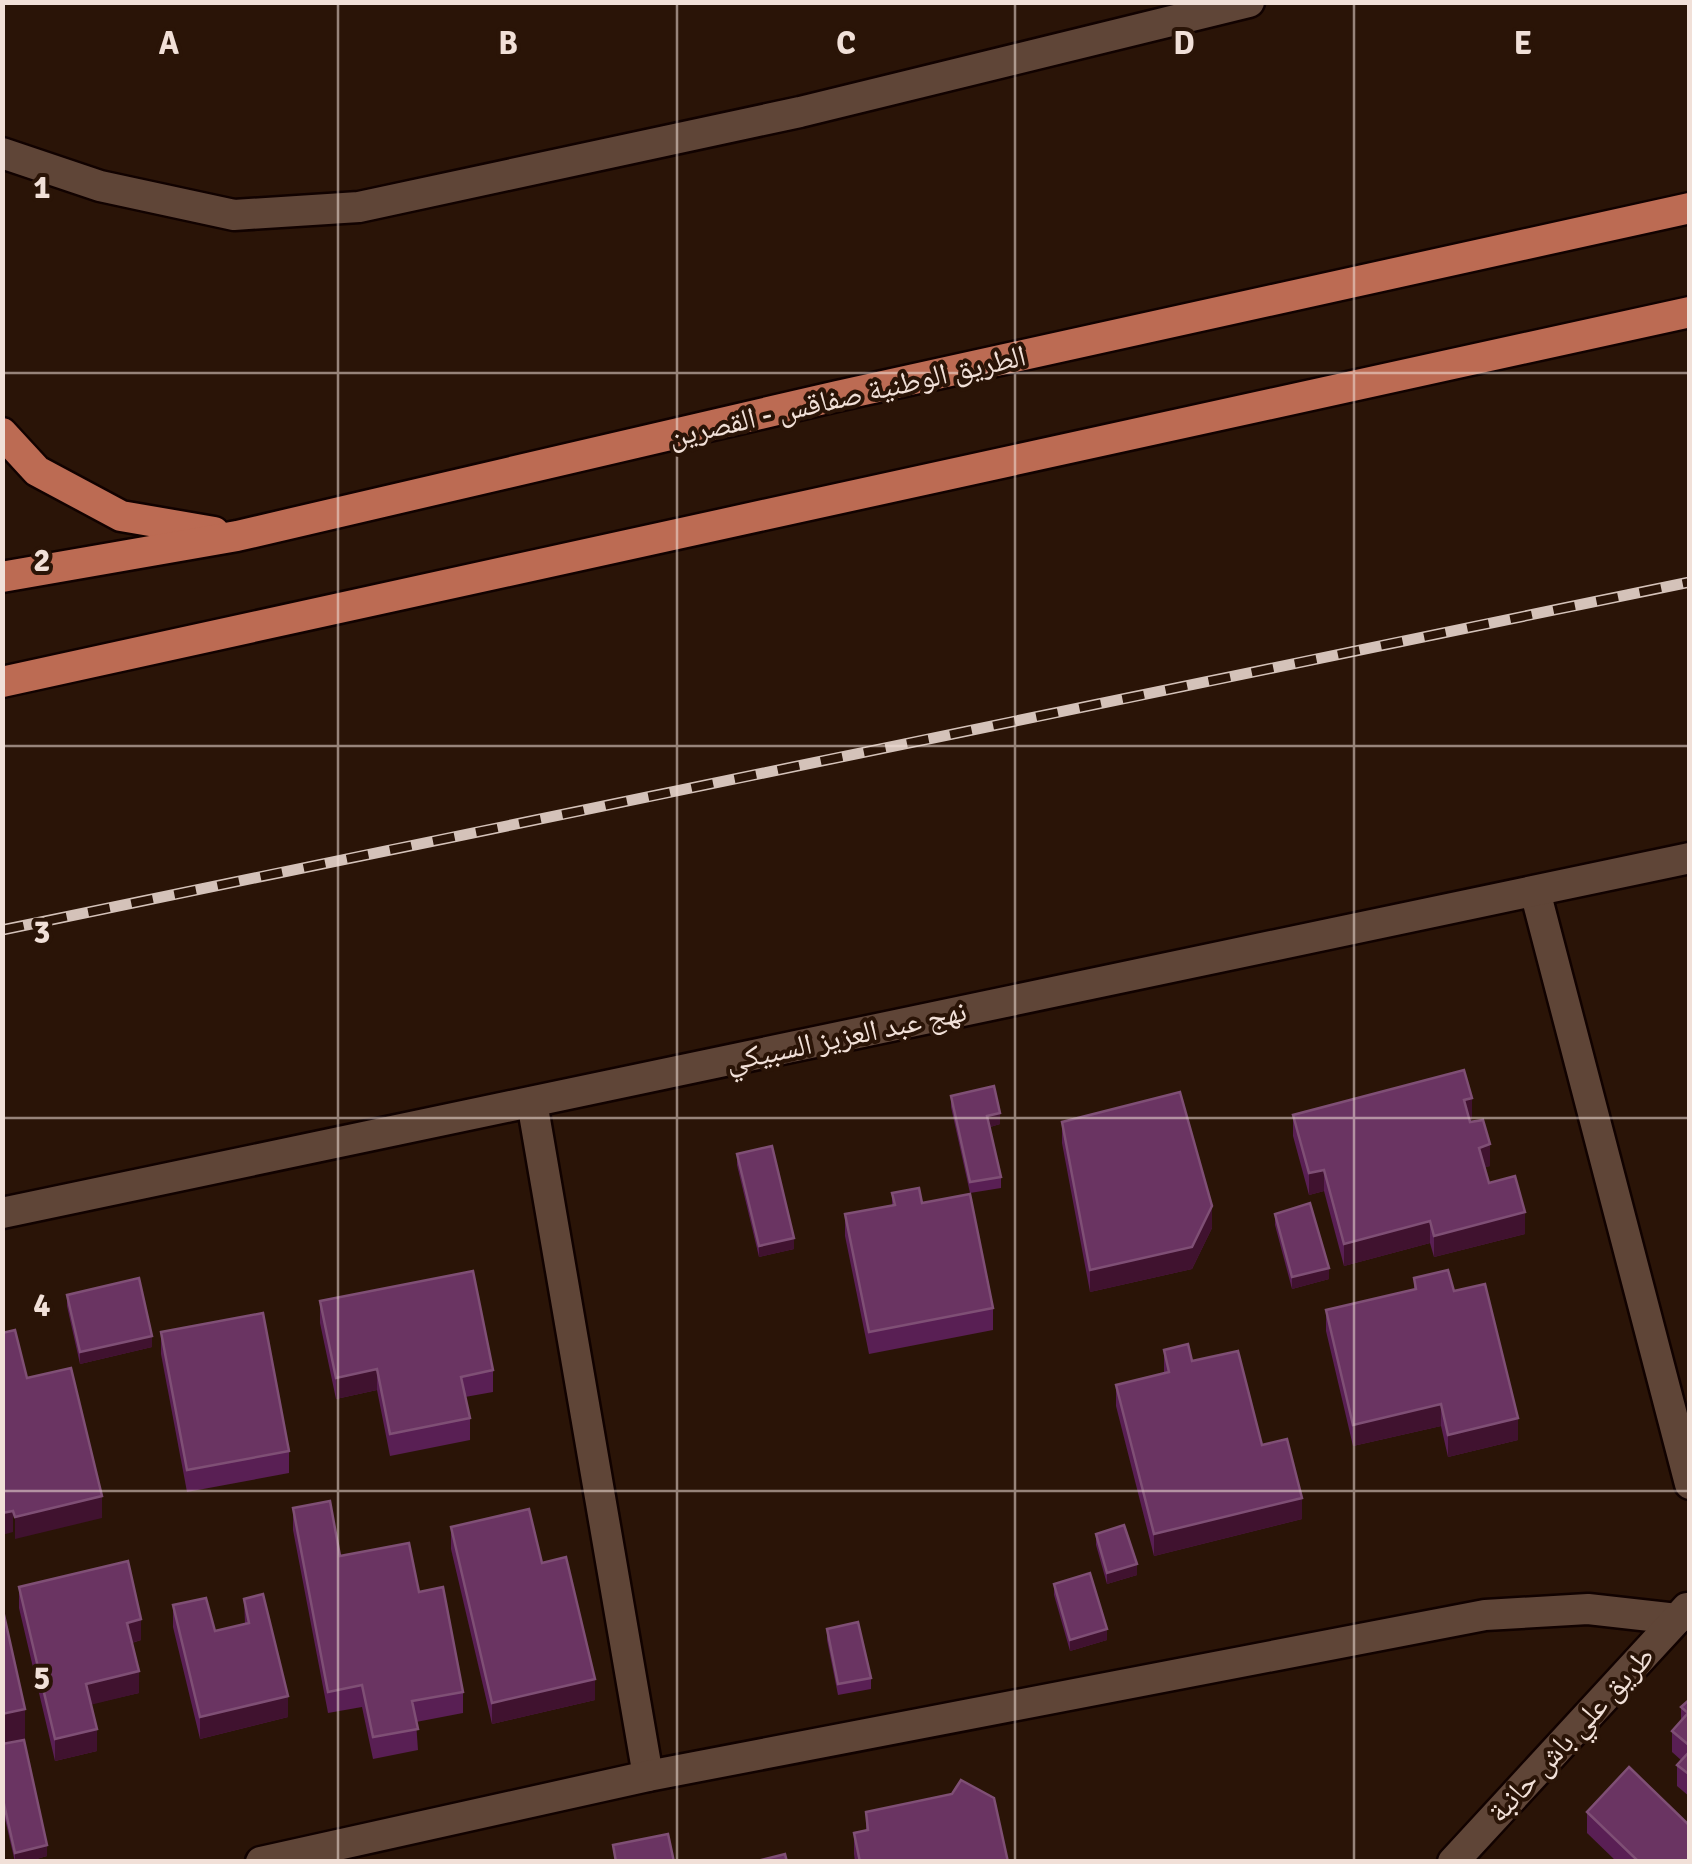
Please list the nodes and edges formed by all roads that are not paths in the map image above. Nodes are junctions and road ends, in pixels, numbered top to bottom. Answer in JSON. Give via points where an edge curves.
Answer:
{"nodes":[{"id":1,"x":1248,"y":2,"type":"edge"},
{"id":2,"x":2,"y":152,"type":"edge"},
{"id":3,"x":1690,"y":208,"type":"edge"},
{"id":4,"x":1690,"y":312,"type":"edge"},
{"id":5,"x":2,"y":434,"type":"edge"},
{"id":6,"x":237,"y":536,"type":"junction"},
{"id":7,"x":2,"y":577,"type":"edge"},
{"id":8,"x":2,"y":682,"type":"edge"},
{"id":9,"x":1690,"y":858,"type":"edge"},
{"id":10,"x":1535,"y":890,"type":"junction"},
{"id":11,"x":532,"y":1102,"type":"junction"},
{"id":12,"x":2,"y":1213,"type":"edge"},
{"id":13,"x":1690,"y":1484,"type":"edge"},
{"id":14,"x":1683,"y":1613,"type":"edge"},
{"id":15,"x":648,"y":1776,"type":"junction"},
{"id":16,"x":261,"y":1862,"type":"edge"},
{"id":17,"x":1453,"y":1862,"type":"edge"}],
"edges":[{"from":1,"to":2,"type":"street","via":[[800,112],[359,207],[234,215],[100,186]]},
{"from":3,"to":6,"type":"main road","name":"الطريق الوطنية صفاقس - القصرين"},
{"from":4,"to":8,"type":"main road"},
{"from":5,"to":6,"type":"main road","via":[[37,471],[121,516]]},
{"from":6,"to":7,"type":"main road","name":"الطريق الوطنية صفاقس - القصرين"},
{"from":9,"to":10,"type":"street","name":"نهج عبد العزيز السبيكي"},
{"from":10,"to":11,"type":"street","name":"نهج عبد العزيز السبيكي"},
{"from":10,"to":13,"type":"street"},
{"from":11,"to":12,"type":"street","name":"نهج عبد العزيز السبيكي"},
{"from":11,"to":15,"type":"street"},
{"from":14,"to":15,"type":"street","via":[[1485,1615]]},
{"from":14,"to":17,"type":"street","name":"طريق علي باش حانبة"},
{"from":15,"to":16,"type":"street"}]}
